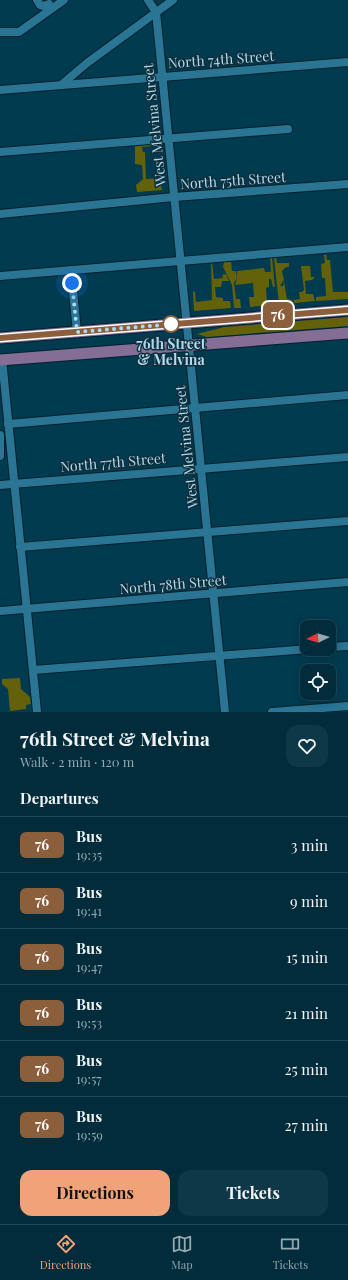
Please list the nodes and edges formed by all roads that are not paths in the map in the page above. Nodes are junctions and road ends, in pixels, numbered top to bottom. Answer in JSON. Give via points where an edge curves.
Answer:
{"nodes":[{"id":1,"x":37,"y":0,"type":"edge"},
{"id":2,"x":64,"y":0,"type":"edge"},
{"id":3,"x":148,"y":0,"type":"edge"},
{"id":4,"x":173,"y":0,"type":"edge"},
{"id":5,"x":49,"y":4,"type":"dead end"},
{"id":6,"x":156,"y":12,"type":"junction"},
{"id":7,"x":0,"y":32,"type":"edge"},
{"id":8,"x":348,"y":62,"type":"edge"},
{"id":9,"x":162,"y":76,"type":"junction"},
{"id":10,"x":61,"y":86,"type":"junction"},
{"id":11,"x":0,"y":90,"type":"edge"},
{"id":12,"x":288,"y":129,"type":"dead end"},
{"id":13,"x":169,"y":138,"type":"junction"},
{"id":14,"x":0,"y":152,"type":"edge"},
{"id":15,"x":348,"y":184,"type":"edge"},
{"id":16,"x":174,"y":197,"type":"junction"},
{"id":17,"x":0,"y":214,"type":"edge"},
{"id":18,"x":348,"y":247,"type":"edge"},
{"id":19,"x":180,"y":260,"type":"junction"},
{"id":20,"x":71,"y":270,"type":"junction"},
{"id":21,"x":0,"y":276,"type":"edge"},
{"id":22,"x":348,"y":310,"type":"edge"},
{"id":23,"x":186,"y":322,"type":"junction"},
{"id":24,"x":77,"y":332,"type":"junction"},
{"id":25,"x":348,"y":333,"type":"edge"},
{"id":26,"x":20,"y":337,"type":"junction"},
{"id":27,"x":0,"y":338,"type":"edge"},
{"id":28,"x":0,"y":345,"type":"edge"},
{"id":29,"x":188,"y":345,"type":"junction"},
{"id":30,"x":1,"y":360,"type":"edge"},
{"id":31,"x":348,"y":395,"type":"edge"},
{"id":32,"x":195,"y":408,"type":"junction"},
{"id":33,"x":8,"y":424,"type":"junction"},
{"id":34,"x":0,"y":435,"type":"edge"},
{"id":35,"x":0,"y":456,"type":"edge"},
{"id":36,"x":348,"y":457,"type":"edge"},
{"id":37,"x":201,"y":468,"type":"junction"},
{"id":38,"x":14,"y":483,"type":"junction"},
{"id":39,"x":0,"y":485,"type":"edge"},
{"id":40,"x":348,"y":521,"type":"edge"},
{"id":41,"x":208,"y":532,"type":"junction"},
{"id":42,"x":20,"y":547,"type":"junction"},
{"id":43,"x":348,"y":582,"type":"edge"},
{"id":44,"x":213,"y":594,"type":"junction"},
{"id":45,"x":26,"y":609,"type":"junction"},
{"id":46,"x":0,"y":611,"type":"edge"},
{"id":47,"x":348,"y":646,"type":"edge"},
{"id":48,"x":336,"y":647,"type":"edge"},
{"id":49,"x":300,"y":650,"type":"edge"},
{"id":50,"x":220,"y":657,"type":"junction"},
{"id":51,"x":33,"y":670,"type":"junction"},
{"id":52,"x":348,"y":706,"type":"edge"},
{"id":53,"x":37,"y":712,"type":"edge"},
{"id":54,"x":225,"y":712,"type":"edge"},
{"id":55,"x":272,"y":712,"type":"edge"}],
"edges":[{"from":1,"to":5,"type":"street","via":[[40,5]]},
{"from":2,"to":7,"type":"street","via":[[19,32]]},
{"from":3,"to":6,"type":"street"},
{"from":4,"to":6,"type":"street"},
{"from":6,"to":9,"type":"street","name":"West Melvina Street"},
{"from":6,"to":10,"type":"street"},
{"from":8,"to":9,"type":"street","name":"North 74th Street"},
{"from":9,"to":10,"type":"street","name":"North 74th Street"},
{"from":9,"to":13,"type":"street","name":"West Melvina Street"},
{"from":10,"to":11,"type":"street","name":"North 74th Street"},
{"from":12,"to":13,"type":"street"},
{"from":13,"to":14,"type":"street"},
{"from":13,"to":16,"type":"street","name":"West Melvina Street"},
{"from":15,"to":16,"type":"street","name":"North 75th Street"},
{"from":16,"to":17,"type":"street","name":"North 75th Street"},
{"from":16,"to":19,"type":"street","name":"West Melvina Street"},
{"from":18,"to":19,"type":"street"},
{"from":19,"to":20,"type":"street"},
{"from":19,"to":23,"type":"street","name":"West Melvina Street"},
{"from":20,"to":21,"type":"street"},
{"from":20,"to":24,"type":"street"},
{"from":22,"to":23,"type":"main road"},
{"from":23,"to":24,"type":"main road"},
{"from":23,"to":29,"type":"street","name":"West Melvina Street"},
{"from":24,"to":26,"type":"main road"},
{"from":25,"to":29,"type":"main road"},
{"from":26,"to":27,"type":"main road"},
{"from":26,"to":28,"type":"main road"},
{"from":29,"to":30,"type":"main road"},
{"from":29,"to":32,"type":"street","name":"West Melvina Street"},
{"from":30,"to":33,"type":"street"},
{"from":31,"to":32,"type":"street"},
{"from":32,"to":33,"type":"street"},
{"from":32,"to":37,"type":"street","name":"West Melvina Street"},
{"from":33,"to":38,"type":"street"},
{"from":34,"to":35,"type":"street"},
{"from":36,"to":37,"type":"street","name":"North 77th Street"},
{"from":37,"to":38,"type":"street","name":"North 77th Street"},
{"from":37,"to":41,"type":"street","name":"West Melvina Street"},
{"from":38,"to":39,"type":"street","name":"North 77th Street"},
{"from":38,"to":42,"type":"street"},
{"from":40,"to":41,"type":"street"},
{"from":41,"to":42,"type":"street"},
{"from":41,"to":44,"type":"street","name":"West Melvina Street"},
{"from":42,"to":45,"type":"street"},
{"from":43,"to":44,"type":"street","name":"North 78th Street"},
{"from":44,"to":45,"type":"street","name":"North 78th Street"},
{"from":44,"to":50,"type":"street","name":"West Melvina Street"},
{"from":45,"to":46,"type":"street","name":"North 78th Street"},
{"from":45,"to":51,"type":"street"},
{"from":47,"to":48,"type":"street"},
{"from":49,"to":50,"type":"street"},
{"from":50,"to":51,"type":"street"},
{"from":50,"to":54,"type":"street","name":"West Melvina Street"},
{"from":51,"to":53,"type":"street"},
{"from":52,"to":55,"type":"street"}]}
